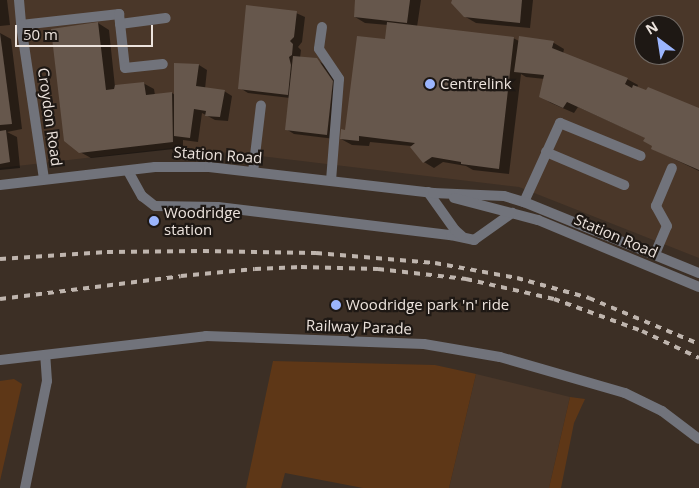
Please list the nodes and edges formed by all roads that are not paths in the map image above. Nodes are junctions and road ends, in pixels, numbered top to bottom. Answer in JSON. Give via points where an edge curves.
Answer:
{"nodes":[{"id":1,"x":19,"y":0,"type":"edge"},
{"id":2,"x":166,"y":18,"type":"dead end"},
{"id":3,"x":120,"y":24,"type":"junction"},
{"id":4,"x":21,"y":25,"type":"junction"},
{"id":5,"x":322,"y":27,"type":"dead end"},
{"id":6,"x":163,"y":64,"type":"dead end"},
{"id":7,"x":260,"y":105,"type":"dead end"},
{"id":8,"x":546,"y":152,"type":"junction"},
{"id":9,"x":641,"y":156,"type":"dead end"},
{"id":10,"x":672,"y":168,"type":"dead end"},
{"id":11,"x":128,"y":171,"type":"junction"},
{"id":12,"x":253,"y":172,"type":"junction"},
{"id":13,"x":44,"y":180,"type":"junction"},
{"id":14,"x":330,"y":181,"type":"junction"},
{"id":15,"x":0,"y":185,"type":"edge"},
{"id":16,"x":624,"y":185,"type":"dead end"},
{"id":17,"x":431,"y":192,"type":"junction"},
{"id":18,"x":524,"y":202,"type":"junction"},
{"id":19,"x":512,"y":213,"type":"junction"},
{"id":20,"x":467,"y":239,"type":"junction"},
{"id":21,"x":655,"y":254,"type":"junction"},
{"id":22,"x":676,"y":263,"type":"junction"},
{"id":23,"x":649,"y":266,"type":"junction"},
{"id":24,"x":699,"y":272,"type":"edge"},
{"id":25,"x":671,"y":275,"type":"junction"},
{"id":26,"x":699,"y":287,"type":"edge"},
{"id":27,"x":45,"y":355,"type":"junction"},
{"id":28,"x":0,"y":360,"type":"edge"},
{"id":29,"x":699,"y":439,"type":"edge"},
{"id":30,"x":25,"y":488,"type":"edge"}],
"edges":[{"from":1,"to":4,"type":"street","name":"Croydon Road"},
{"from":2,"to":3,"type":"street"},
{"from":3,"to":4,"type":"street","via":[[119,14]]},
{"from":3,"to":6,"type":"street","via":[[125,68]]},
{"from":4,"to":13,"type":"street","name":"Croydon Road"},
{"from":5,"to":14,"type":"street","via":[[318,49],[339,79]]},
{"from":7,"to":12,"type":"street"},
{"from":8,"to":9,"type":"street","via":[[560,123]]},
{"from":8,"to":16,"type":"street"},
{"from":8,"to":18,"type":"street"},
{"from":10,"to":21,"type":"street","via":[[656,206],[667,226]]},
{"from":11,"to":12,"type":"street","name":"Station Road","via":[[174,166]]},
{"from":11,"to":13,"type":"street","name":"Station Road"},
{"from":11,"to":20,"type":"street","via":[[142,196],[155,206],[218,206]]},
{"from":12,"to":14,"type":"street","name":"Station Road"},
{"from":13,"to":15,"type":"street","name":"Station Road"},
{"from":14,"to":17,"type":"street","name":"Station Road"},
{"from":17,"to":18,"type":"street","name":"Station Road","via":[[494,195]]},
{"from":17,"to":19,"type":"street","name":"Station Road"},
{"from":17,"to":20,"type":"street","via":[[455,230]]},
{"from":18,"to":19,"type":"street"},
{"from":18,"to":21,"type":"street","name":"Station Road"},
{"from":19,"to":20,"type":"street","via":[[478,238]]},
{"from":19,"to":23,"type":"street","name":"Station Road","via":[[538,220]]},
{"from":21,"to":22,"type":"street","name":"Station Road"},
{"from":21,"to":23,"type":"street"},
{"from":22,"to":24,"type":"street","name":"Station Road"},
{"from":22,"to":25,"type":"street"},
{"from":23,"to":25,"type":"street","name":"Station Road"},
{"from":25,"to":26,"type":"street","name":"Station Road"},
{"from":27,"to":28,"type":"street","name":"Railway Parade"},
{"from":27,"to":29,"type":"street","name":"Railway Parade","via":[[206,336],[424,344],[500,357],[625,392],[662,411]]},
{"from":27,"to":30,"type":"street","via":[[47,381]]}]}
